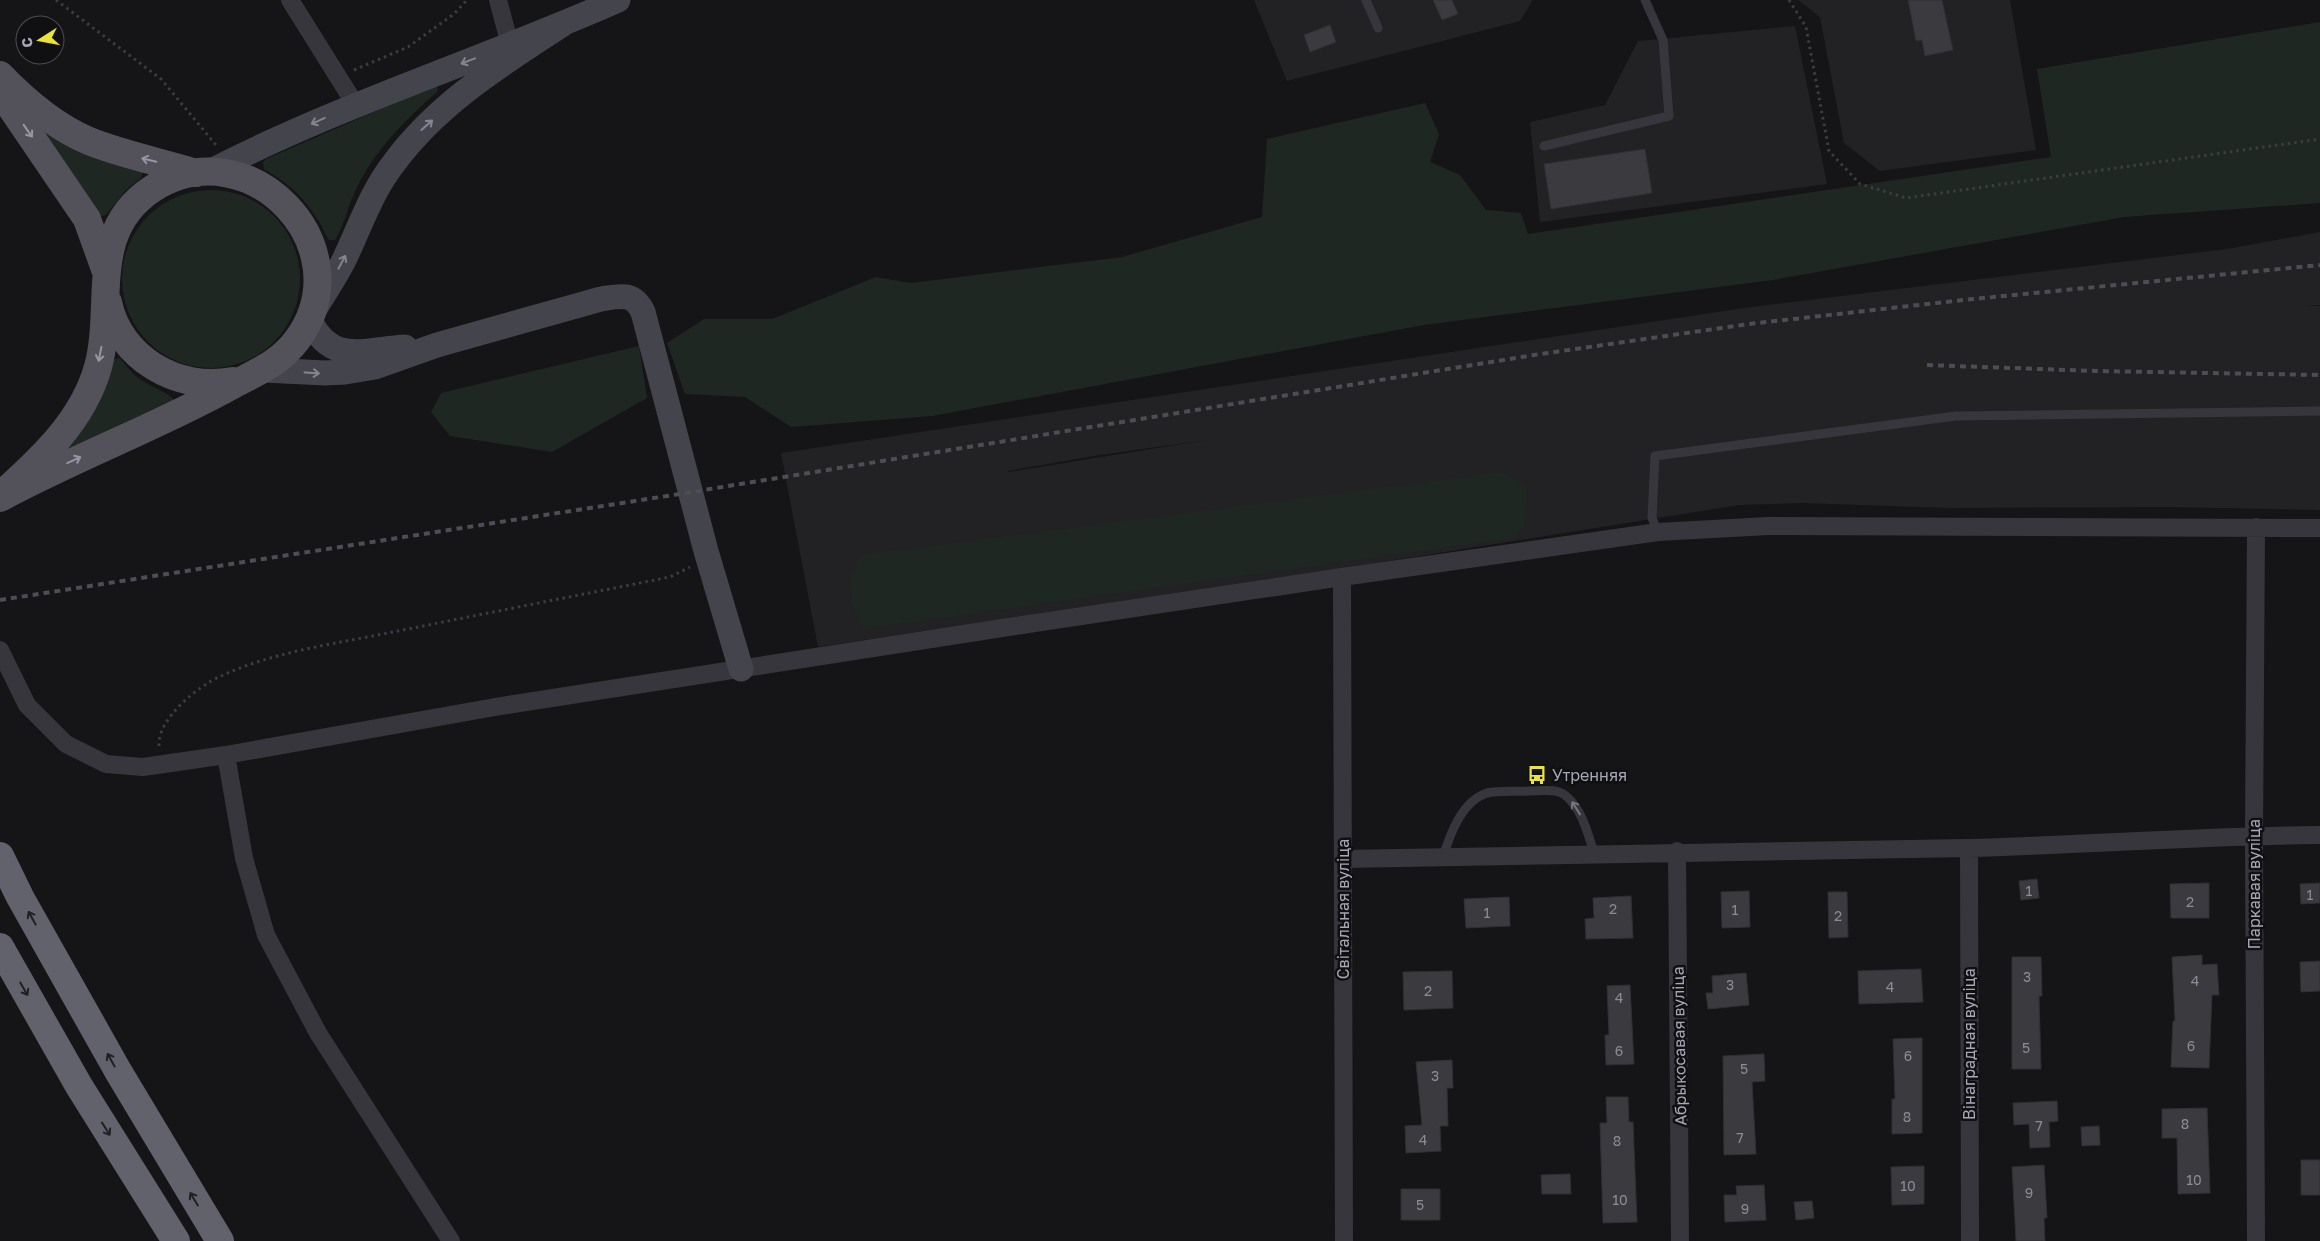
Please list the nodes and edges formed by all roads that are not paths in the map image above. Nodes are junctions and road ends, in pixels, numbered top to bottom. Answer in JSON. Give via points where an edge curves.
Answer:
{"nodes":[{"id":1,"x":290,"y":0,"type":"edge"},
{"id":2,"x":498,"y":0,"type":"edge"},
{"id":3,"x":618,"y":0,"type":"edge"},
{"id":4,"x":1366,"y":0,"type":"edge"},
{"id":5,"x":1645,"y":0,"type":"edge"},
{"id":6,"x":563,"y":24,"type":"junction"},
{"id":7,"x":1378,"y":28,"type":"dead end"},
{"id":8,"x":510,"y":45,"type":"junction"},
{"id":9,"x":0,"y":75,"type":"edge"},
{"id":10,"x":0,"y":91,"type":"edge"},
{"id":11,"x":355,"y":104,"type":"junction"},
{"id":12,"x":1544,"y":146,"type":"dead end"},
{"id":13,"x":212,"y":169,"type":"junction"},
{"id":14,"x":105,"y":278,"type":"junction"},
{"id":15,"x":309,"y":319,"type":"junction"},
{"id":16,"x":437,"y":345,"type":"junction"},
{"id":17,"x":253,"y":375,"type":"junction"},
{"id":18,"x":2320,"y":411,"type":"edge"},
{"id":19,"x":0,"y":497,"type":"edge"},
{"id":20,"x":2256,"y":527,"type":"junction"},
{"id":21,"x":2320,"y":528,"type":"edge"},
{"id":22,"x":1658,"y":532,"type":"junction"},
{"id":23,"x":1342,"y":576,"type":"junction"},
{"id":24,"x":0,"y":650,"type":"edge"},
{"id":25,"x":741,"y":669,"type":"junction"},
{"id":26,"x":226,"y":756,"type":"junction"},
{"id":27,"x":2254,"y":836,"type":"junction"},
{"id":28,"x":2320,"y":836,"type":"edge"},
{"id":29,"x":1968,"y":848,"type":"junction"},
{"id":30,"x":1677,"y":851,"type":"junction"},
{"id":31,"x":1594,"y":853,"type":"junction"},
{"id":32,"x":0,"y":856,"type":"edge"},
{"id":33,"x":1443,"y":857,"type":"junction"},
{"id":34,"x":1343,"y":859,"type":"junction"},
{"id":35,"x":0,"y":947,"type":"edge"},
{"id":36,"x":176,"y":1241,"type":"edge"},
{"id":37,"x":220,"y":1241,"type":"edge"},
{"id":38,"x":451,"y":1241,"type":"edge"},
{"id":39,"x":1344,"y":1241,"type":"edge"},
{"id":40,"x":1680,"y":1241,"type":"edge"},
{"id":41,"x":1970,"y":1241,"type":"edge"},
{"id":42,"x":2256,"y":1241,"type":"edge"}],
"edges":[{"from":1,"to":11,"type":"street"},
{"from":2,"to":8,"type":"street"},
{"from":3,"to":6,"type":"street"},
{"from":4,"to":7,"type":"lane"},
{"from":5,"to":12,"type":"lane","via":[[1663,40],[1669,116]]},
{"from":6,"to":8,"type":"street"},
{"from":15,"to":6,"type":"street","one_way":true,"via":[[343,261],[373,195],[419,133],[486,74]]},
{"from":8,"to":11,"type":"street","one_way":true},
{"from":13,"to":9,"type":"main road","one_way":true,"via":[[120,152],[87,140],[53,120],[16,92]]},
{"from":10,"to":14,"type":"main road","one_way":true,"via":[[87,219]]},
{"from":11,"to":13,"type":"street","one_way":true},
{"from":13,"to":14,"type":"main road","via":[[173,179],[134,205],[110,246]]},
{"from":13,"to":15,"type":"main road","via":[[266,187],[289,206],[306,231],[315,260],[316,290]]},
{"from":14,"to":17,"type":"main road","via":[[110,311],[120,332],[134,351],[152,366],[173,377],[196,383],[220,384]]},
{"from":14,"to":19,"type":"main road","one_way":true,"via":[[104,336],[97,368],[82,404],[34,466]]},
{"from":15,"to":16,"type":"street","via":[[317,335],[338,350]]},
{"from":15,"to":17,"type":"main road","via":[[288,351]]},
{"from":17,"to":16,"type":"street","one_way":true,"via":[[345,372],[375,367]]},
{"from":16,"to":25,"type":"street","via":[[601,299],[631,297],[643,312],[706,552]]},
{"from":19,"to":17,"type":"main road","one_way":true,"via":[[54,469],[197,405]]},
{"from":18,"to":22,"type":"lane","via":[[1956,416],[1656,456],[1652,518]]},
{"from":20,"to":21,"type":"street"},
{"from":20,"to":22,"type":"street","via":[[1768,526]]},
{"from":20,"to":27,"type":"street","name":"Паркавая вуліца"},
{"from":22,"to":23,"type":"street"},
{"from":23,"to":25,"type":"street"},
{"from":23,"to":34,"type":"street","name":"Світальная вуліца"},
{"from":24,"to":26,"type":"street","via":[[27,705],[66,744],[106,764],[143,767]]},
{"from":25,"to":26,"type":"street","via":[[496,707]]},
{"from":26,"to":38,"type":"street","via":[[244,858],[266,935],[318,1033]]},
{"from":27,"to":28,"type":"street"},
{"from":27,"to":29,"type":"street"},
{"from":27,"to":42,"type":"street","name":"Паркавая вуліца"},
{"from":29,"to":30,"type":"street"},
{"from":29,"to":41,"type":"street","name":"Вінаградная вуліца"},
{"from":30,"to":31,"type":"street"},
{"from":30,"to":40,"type":"street","name":"Абрыкосавая вуліца"},
{"from":31,"to":33,"type":"street"},
{"from":31,"to":33,"type":"lane","one_way":true,"via":[[1575,806],[1562,793],[1552,791],[1490,793],[1481,797],[1459,818]]},
{"from":37,"to":32,"type":"highway","one_way":true,"via":[[118,1071]]},
{"from":33,"to":34,"type":"street"},
{"from":34,"to":39,"type":"street","name":"Світальная вуліца"},
{"from":35,"to":36,"type":"highway","one_way":true,"via":[[79,1086]]}]}
